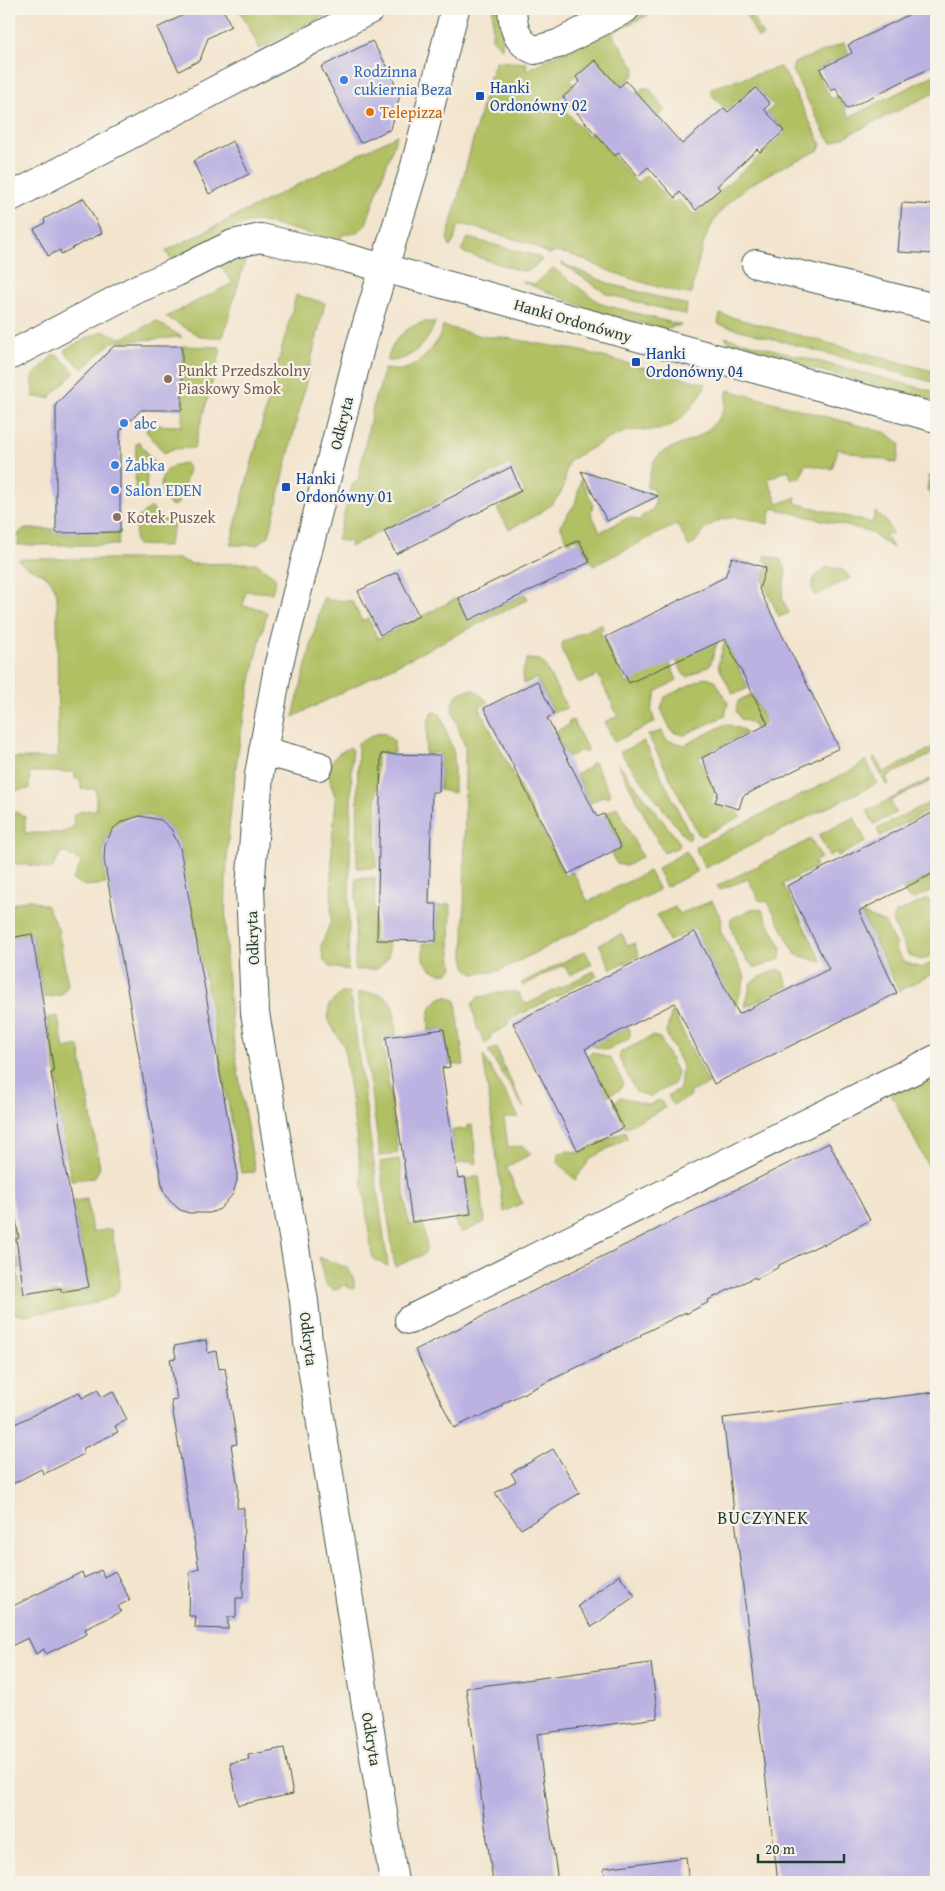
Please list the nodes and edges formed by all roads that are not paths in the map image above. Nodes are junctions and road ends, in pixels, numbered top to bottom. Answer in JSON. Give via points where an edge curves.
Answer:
{"nodes":[{"id":1,"x":371,"y":9,"type":"edge"},
{"id":2,"x":455,"y":9,"type":"edge"},
{"id":3,"x":512,"y":9,"type":"edge"},
{"id":4,"x":625,"y":9,"type":"edge"},
{"id":5,"x":9,"y":198,"type":"edge"},
{"id":6,"x":756,"y":264,"type":"dead end"},
{"id":7,"x":383,"y":268,"type":"junction"},
{"id":8,"x":936,"y":308,"type":"edge"},
{"id":9,"x":9,"y":356,"type":"edge"},
{"id":10,"x":936,"y":418,"type":"edge"},
{"id":11,"x":263,"y":751,"type":"junction"},
{"id":12,"x":320,"y":766,"type":"dead end"},
{"id":13,"x":936,"y":1059,"type":"edge"},
{"id":14,"x":409,"y":1320,"type":"dead end"},
{"id":15,"x":394,"y":1882,"type":"edge"}],
"edges":[{"from":1,"to":5,"type":"street"},
{"from":2,"to":7,"type":"street","name":"Odkryta","via":[[415,166]]},
{"from":3,"to":4,"type":"street","via":[[518,38],[535,50],[558,44]]},
{"from":6,"to":8,"type":"street"},
{"from":7,"to":9,"type":"street","name":"Hanki Ordonówny","via":[[261,238],[233,244],[137,289]]},
{"from":7,"to":10,"type":"street","name":"Hanki Ordonówny"},
{"from":7,"to":11,"type":"street","name":"Odkryta","via":[[278,667]]},
{"from":11,"to":12,"type":"street"},
{"from":11,"to":15,"type":"street","name":"Odkryta","via":[[250,887],[254,1013],[304,1301]]},
{"from":13,"to":14,"type":"street"}]}
